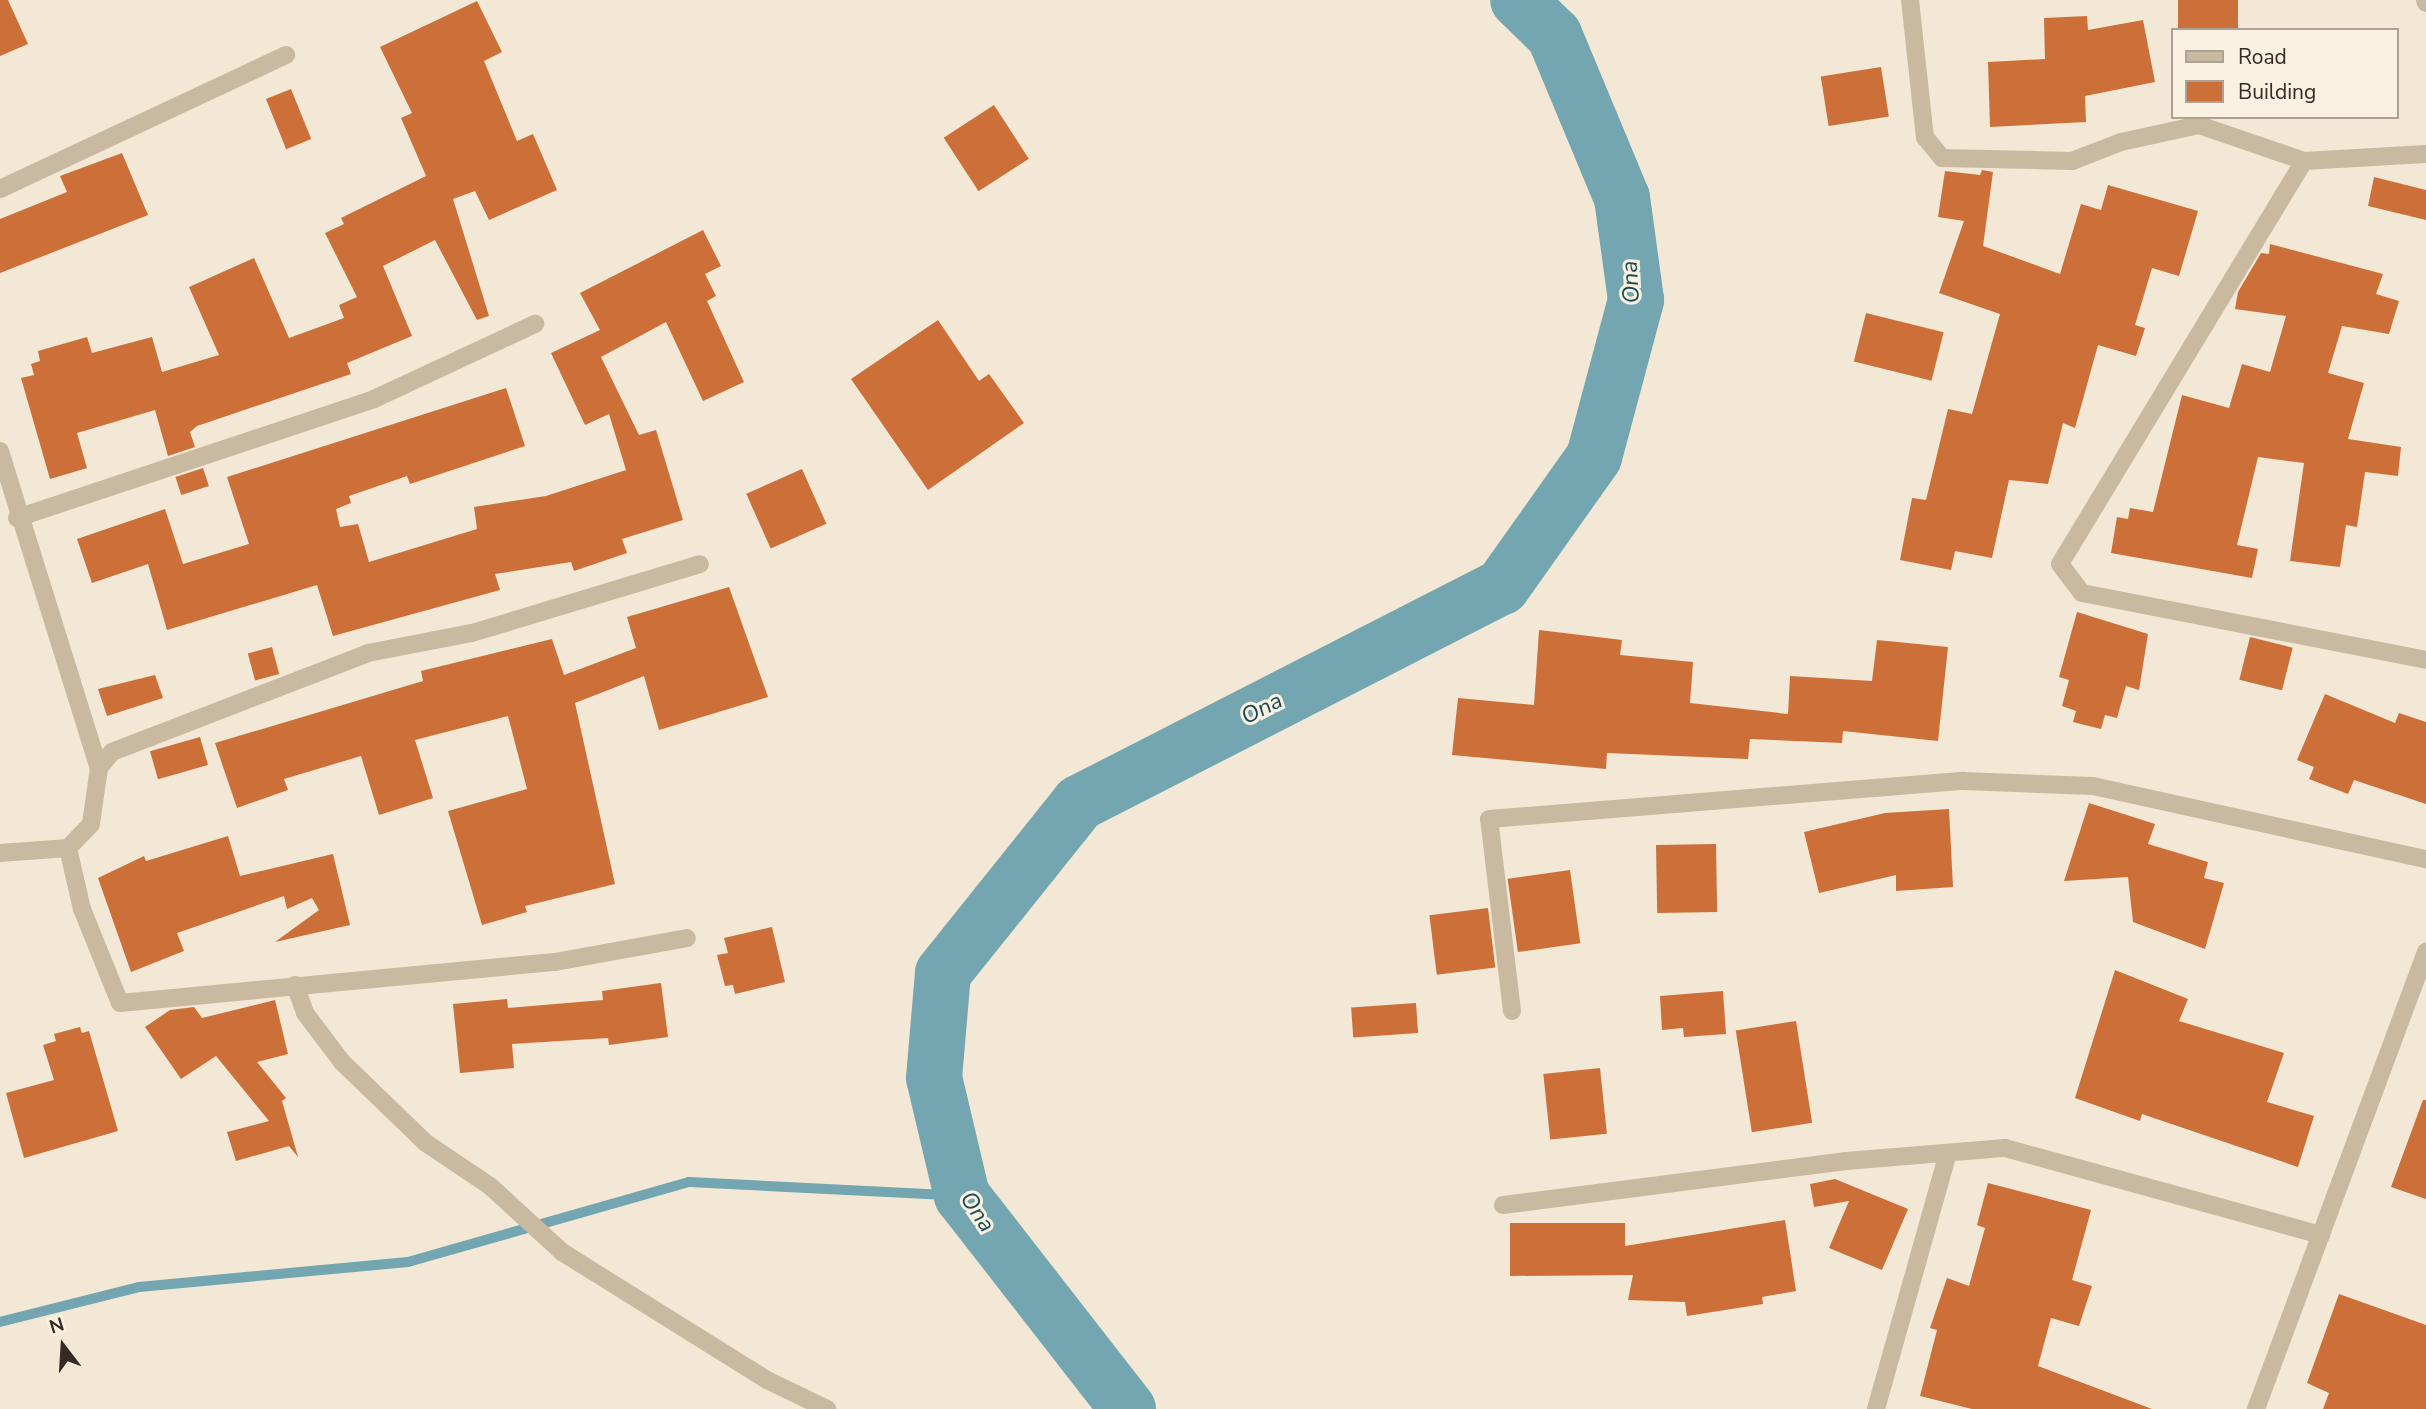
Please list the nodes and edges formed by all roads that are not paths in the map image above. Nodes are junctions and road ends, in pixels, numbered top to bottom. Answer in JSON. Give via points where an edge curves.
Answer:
{"nodes":[{"id":1,"x":1910,"y":0,"type":"edge"},
{"id":2,"x":286,"y":55,"type":"dead end"},
{"id":3,"x":2426,"y":154,"type":"edge"},
{"id":4,"x":2304,"y":161,"type":"junction"},
{"id":5,"x":0,"y":189,"type":"edge"},
{"id":6,"x":535,"y":324,"type":"dead end"},
{"id":7,"x":0,"y":451,"type":"edge"},
{"id":8,"x":17,"y":518,"type":"junction"},
{"id":9,"x":700,"y":564,"type":"dead end"},
{"id":10,"x":2426,"y":660,"type":"edge"},
{"id":11,"x":99,"y":768,"type":"junction"},
{"id":12,"x":68,"y":848,"type":"junction"},
{"id":13,"x":0,"y":853,"type":"edge"},
{"id":14,"x":2426,"y":859,"type":"edge"},
{"id":15,"x":687,"y":938,"type":"dead end"},
{"id":16,"x":2426,"y":952,"type":"edge"},
{"id":17,"x":295,"y":985,"type":"junction"},
{"id":18,"x":1512,"y":1011,"type":"dead end"},
{"id":19,"x":1948,"y":1153,"type":"junction"},
{"id":20,"x":1503,"y":1205,"type":"dead end"},
{"id":21,"x":2321,"y":1235,"type":"junction"},
{"id":22,"x":827,"y":1409,"type":"edge"},
{"id":23,"x":1876,"y":1409,"type":"edge"},
{"id":24,"x":2256,"y":1409,"type":"edge"}],
"edges":[{"from":1,"to":4,"type":"street","via":[[1925,137],[1942,158],[2072,161],[2121,142],[2199,125]]},
{"from":2,"to":5,"type":"street"},
{"from":3,"to":4,"type":"street"},
{"from":4,"to":10,"type":"street","via":[[2060,564],[2082,593]]},
{"from":6,"to":8,"type":"street","via":[[374,398]]},
{"from":7,"to":8,"type":"street"},
{"from":8,"to":11,"type":"street"},
{"from":9,"to":11,"type":"street","via":[[472,633],[368,653],[113,752]]},
{"from":11,"to":12,"type":"street","via":[[91,824]]},
{"from":12,"to":13,"type":"street"},
{"from":12,"to":17,"type":"street","via":[[82,909],[120,1003]]},
{"from":14,"to":18,"type":"street","via":[[2093,786],[2028,783],[1963,781],[1489,819]]},
{"from":15,"to":17,"type":"street","via":[[555,962]]},
{"from":16,"to":21,"type":"street"},
{"from":17,"to":22,"type":"street","via":[[305,1013],[342,1062],[426,1143],[491,1186],[562,1252],[757,1374]]},
{"from":19,"to":20,"type":"street"},
{"from":19,"to":21,"type":"street","via":[[2005,1148]]},
{"from":19,"to":23,"type":"street"},
{"from":21,"to":24,"type":"street"}]}
